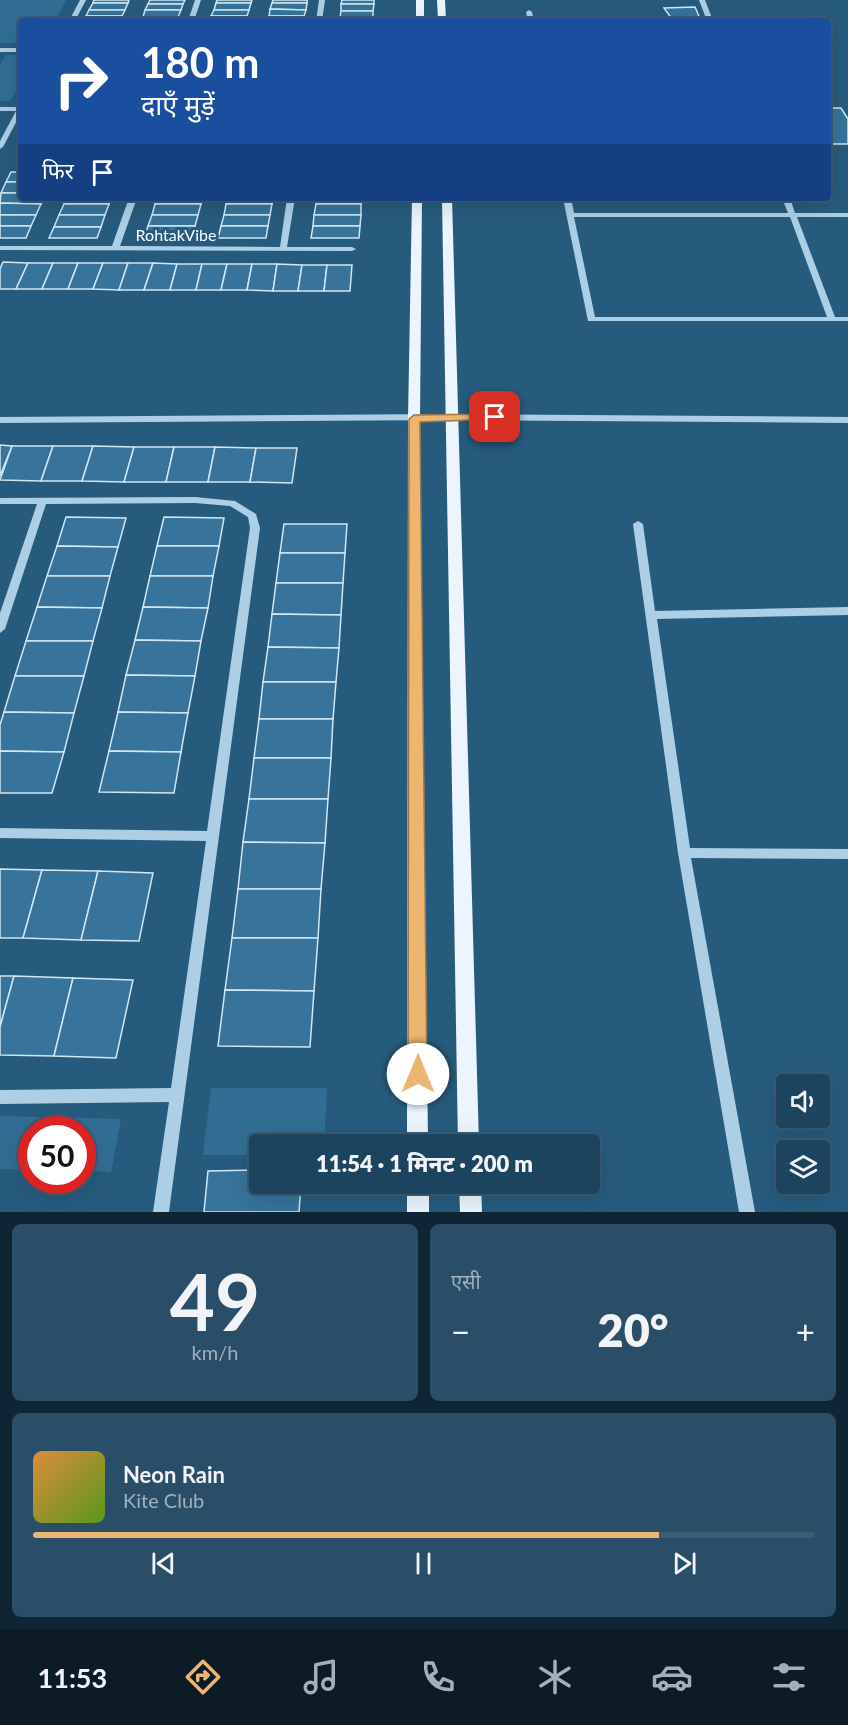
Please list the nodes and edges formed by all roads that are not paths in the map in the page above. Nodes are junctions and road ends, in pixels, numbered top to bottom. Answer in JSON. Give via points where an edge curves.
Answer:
{"nodes":[{"id":1,"x":83,"y":0,"type":"edge"},
{"id":2,"x":198,"y":0,"type":"edge"},
{"id":3,"x":322,"y":0,"type":"edge"},
{"id":4,"x":420,"y":0,"type":"edge"},
{"id":5,"x":441,"y":0,"type":"edge"},
{"id":6,"x":702,"y":0,"type":"edge"},
{"id":7,"x":529,"y":12,"type":"dead end"},
{"id":8,"x":74,"y":18,"type":"edge"},
{"id":9,"x":192,"y":18,"type":"edge"},
{"id":10,"x":319,"y":18,"type":"edge"},
{"id":11,"x":420,"y":18,"type":"edge"},
{"id":12,"x":442,"y":18,"type":"edge"},
{"id":13,"x":530,"y":18,"type":"edge"},
{"id":14,"x":709,"y":18,"type":"edge"},
{"id":15,"x":0,"y":50,"type":"edge"},
{"id":16,"x":18,"y":50,"type":"edge"},
{"id":17,"x":0,"y":109,"type":"edge"},
{"id":18,"x":18,"y":109,"type":"edge"},
{"id":19,"x":18,"y":114,"type":"edge"},
{"id":20,"x":0,"y":147,"type":"edge"},
{"id":21,"x":132,"y":201,"type":"edge"},
{"id":22,"x":291,"y":201,"type":"edge"},
{"id":23,"x":417,"y":201,"type":"edge"},
{"id":24,"x":447,"y":201,"type":"edge"},
{"id":25,"x":568,"y":201,"type":"edge"},
{"id":26,"x":787,"y":201,"type":"edge"},
{"id":27,"x":570,"y":215,"type":"junction"},
{"id":28,"x":794,"y":215,"type":"junction"},
{"id":29,"x":848,"y":215,"type":"edge"},
{"id":30,"x":0,"y":248,"type":"edge"},
{"id":31,"x":115,"y":249,"type":"junction"},
{"id":32,"x":283,"y":249,"type":"junction"},
{"id":33,"x":351,"y":249,"type":"dead end"},
{"id":34,"x":832,"y":318,"type":"junction"},
{"id":35,"x":848,"y":319,"type":"edge"},
{"id":36,"x":450,"y":417,"type":"junction"},
{"id":37,"x":414,"y":419,"type":"junction"},
{"id":38,"x":0,"y":420,"type":"edge"},
{"id":39,"x":848,"y":420,"type":"edge"},
{"id":40,"x":0,"y":501,"type":"edge"},
{"id":41,"x":42,"y":502,"type":"junction"},
{"id":42,"x":638,"y":524,"type":"dead end"},
{"id":43,"x":848,"y":611,"type":"edge"},
{"id":44,"x":652,"y":615,"type":"junction"},
{"id":45,"x":0,"y":629,"type":"edge"},
{"id":46,"x":0,"y":833,"type":"edge"},
{"id":47,"x":212,"y":836,"type":"junction"},
{"id":48,"x":684,"y":853,"type":"junction"},
{"id":49,"x":848,"y":854,"type":"edge"},
{"id":50,"x":176,"y":1095,"type":"junction"},
{"id":51,"x":0,"y":1097,"type":"edge"},
{"id":52,"x":418,"y":1134,"type":"edge"},
{"id":53,"x":470,"y":1134,"type":"edge"},
{"id":54,"x":418,"y":1194,"type":"edge"},
{"id":55,"x":471,"y":1194,"type":"edge"},
{"id":56,"x":161,"y":1212,"type":"edge"},
{"id":57,"x":418,"y":1212,"type":"edge"},
{"id":58,"x":471,"y":1212,"type":"edge"},
{"id":59,"x":747,"y":1212,"type":"edge"}],
"edges":[{"from":1,"to":8,"type":"street"},
{"from":2,"to":9,"type":"street"},
{"from":3,"to":10,"type":"street"},
{"from":4,"to":11,"type":"main road"},
{"from":5,"to":12,"type":"main road"},
{"from":6,"to":14,"type":"street"},
{"from":7,"to":13,"type":"street"},
{"from":15,"to":16,"type":"street"},
{"from":17,"to":18,"type":"street"},
{"from":19,"to":20,"type":"street"},
{"from":21,"to":31,"type":"street"},
{"from":22,"to":32,"type":"street"},
{"from":23,"to":37,"type":"main road"},
{"from":24,"to":36,"type":"main road"},
{"from":25,"to":27,"type":"street"},
{"from":26,"to":28,"type":"street"},
{"from":27,"to":28,"type":"street"},
{"from":27,"to":34,"type":"street","via":[[591,319]]},
{"from":28,"to":29,"type":"street"},
{"from":28,"to":34,"type":"street"},
{"from":30,"to":31,"type":"street","name":"RohtakVibe"},
{"from":31,"to":32,"type":"street","name":"RohtakVibe"},
{"from":32,"to":33,"type":"street","name":"RohtakVibe"},
{"from":34,"to":35,"type":"street"},
{"from":36,"to":37,"type":"street"},
{"from":36,"to":39,"type":"street"},
{"from":36,"to":53,"type":"main road"},
{"from":37,"to":38,"type":"street"},
{"from":37,"to":52,"type":"main road"},
{"from":40,"to":41,"type":"street"},
{"from":41,"to":45,"type":"street"},
{"from":41,"to":47,"type":"street","via":[[195,500],[232,503],[253,516],[255,528]]},
{"from":42,"to":44,"type":"street"},
{"from":43,"to":44,"type":"street"},
{"from":44,"to":48,"type":"street"},
{"from":46,"to":47,"type":"street"},
{"from":47,"to":50,"type":"street"},
{"from":48,"to":49,"type":"street"},
{"from":48,"to":59,"type":"street"},
{"from":50,"to":51,"type":"street"},
{"from":50,"to":56,"type":"street"},
{"from":54,"to":57,"type":"main road"},
{"from":55,"to":58,"type":"main road"}]}
